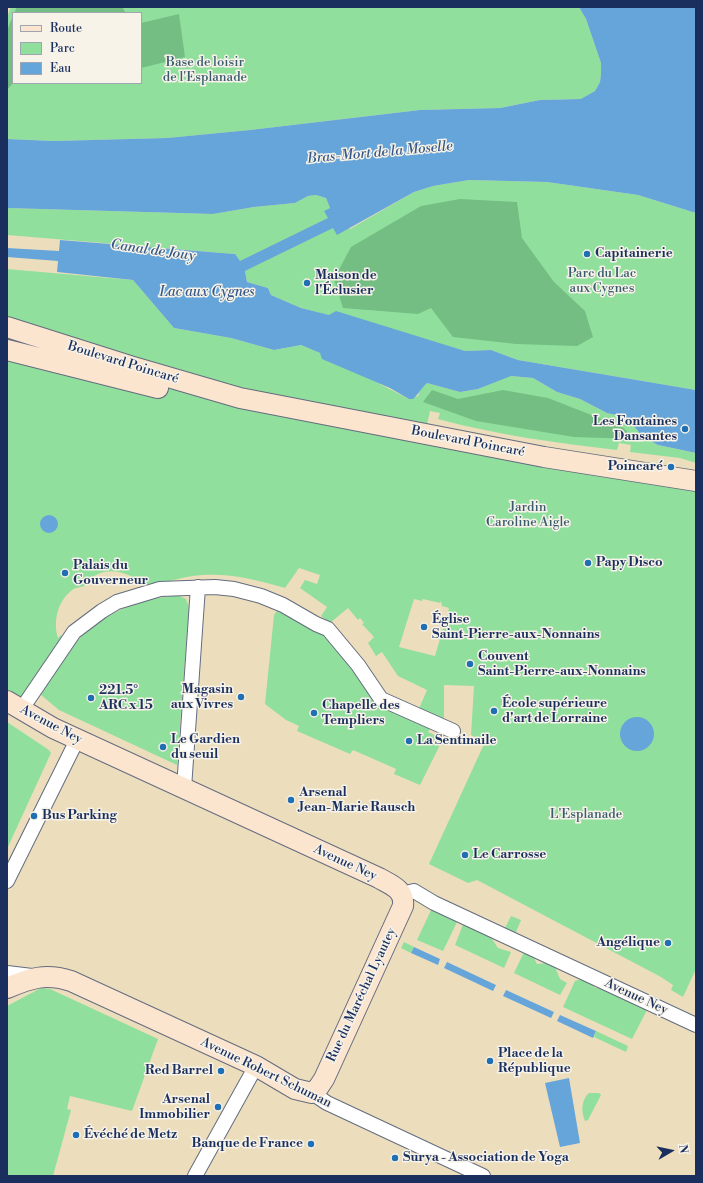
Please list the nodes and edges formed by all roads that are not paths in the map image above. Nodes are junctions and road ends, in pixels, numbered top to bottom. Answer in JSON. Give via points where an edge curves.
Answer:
{"nodes":[{"id":1,"x":7,"y":327,"type":"edge"},
{"id":2,"x":7,"y":350,"type":"edge"},
{"id":3,"x":240,"y":398,"type":"junction"},
{"id":4,"x":696,"y":481,"type":"edge"},
{"id":5,"x":198,"y":587,"type":"junction"},
{"id":6,"x":14,"y":706,"type":"edge"},
{"id":7,"x":453,"y":731,"type":"dead end"},
{"id":8,"x":78,"y":740,"type":"junction"},
{"id":9,"x":184,"y":788,"type":"junction"},
{"id":10,"x":7,"y":881,"type":"edge"},
{"id":11,"x":402,"y":894,"type":"junction"},
{"id":12,"x":7,"y":974,"type":"edge"},
{"id":13,"x":42,"y":977,"type":"junction"},
{"id":14,"x":7,"y":988,"type":"edge"},
{"id":15,"x":696,"y":1025,"type":"edge"},
{"id":16,"x":256,"y":1066,"type":"junction"},
{"id":17,"x":312,"y":1093,"type":"junction"},
{"id":18,"x":195,"y":1176,"type":"edge"},
{"id":19,"x":483,"y":1176,"type":"edge"}],
"edges":[{"from":1,"to":3,"type":"street","name":"Boulevard Poincaré"},
{"from":2,"to":3,"type":"street","name":"Boulevard Poincaré","via":[[184,393]]},
{"from":3,"to":4,"type":"street","name":"Boulevard Poincaré","via":[[544,457]]},
{"from":5,"to":6,"type":"street","via":[[160,589],[117,602],[102,611],[74,632]]},
{"from":5,"to":7,"type":"street","via":[[234,589],[261,596],[328,629],[358,665],[381,699]]},
{"from":5,"to":9,"type":"street"},
{"from":6,"to":8,"type":"street","name":"Avenue Ney"},
{"from":8,"to":9,"type":"street","name":"Avenue Ney"},
{"from":8,"to":10,"type":"street"},
{"from":9,"to":11,"type":"street","name":"Avenue Ney","via":[[379,878],[399,889]]},
{"from":11,"to":15,"type":"street","name":"Avenue Ney","via":[[414,891],[430,901]]},
{"from":11,"to":17,"type":"street","name":"Rue du Maréchal Lyautey","via":[[403,906],[384,949],[324,1079]]},
{"from":12,"to":13,"type":"street"},
{"from":13,"to":14,"type":"street"},
{"from":13,"to":16,"type":"street","name":"Avenue Robert Schuman","via":[[71,981]]},
{"from":16,"to":17,"type":"street","name":"Avenue Robert Schuman","via":[[295,1089]]},
{"from":16,"to":18,"type":"street"},
{"from":17,"to":19,"type":"street","name":"Avenue Robert Schuman","via":[[327,1103]]}]}
